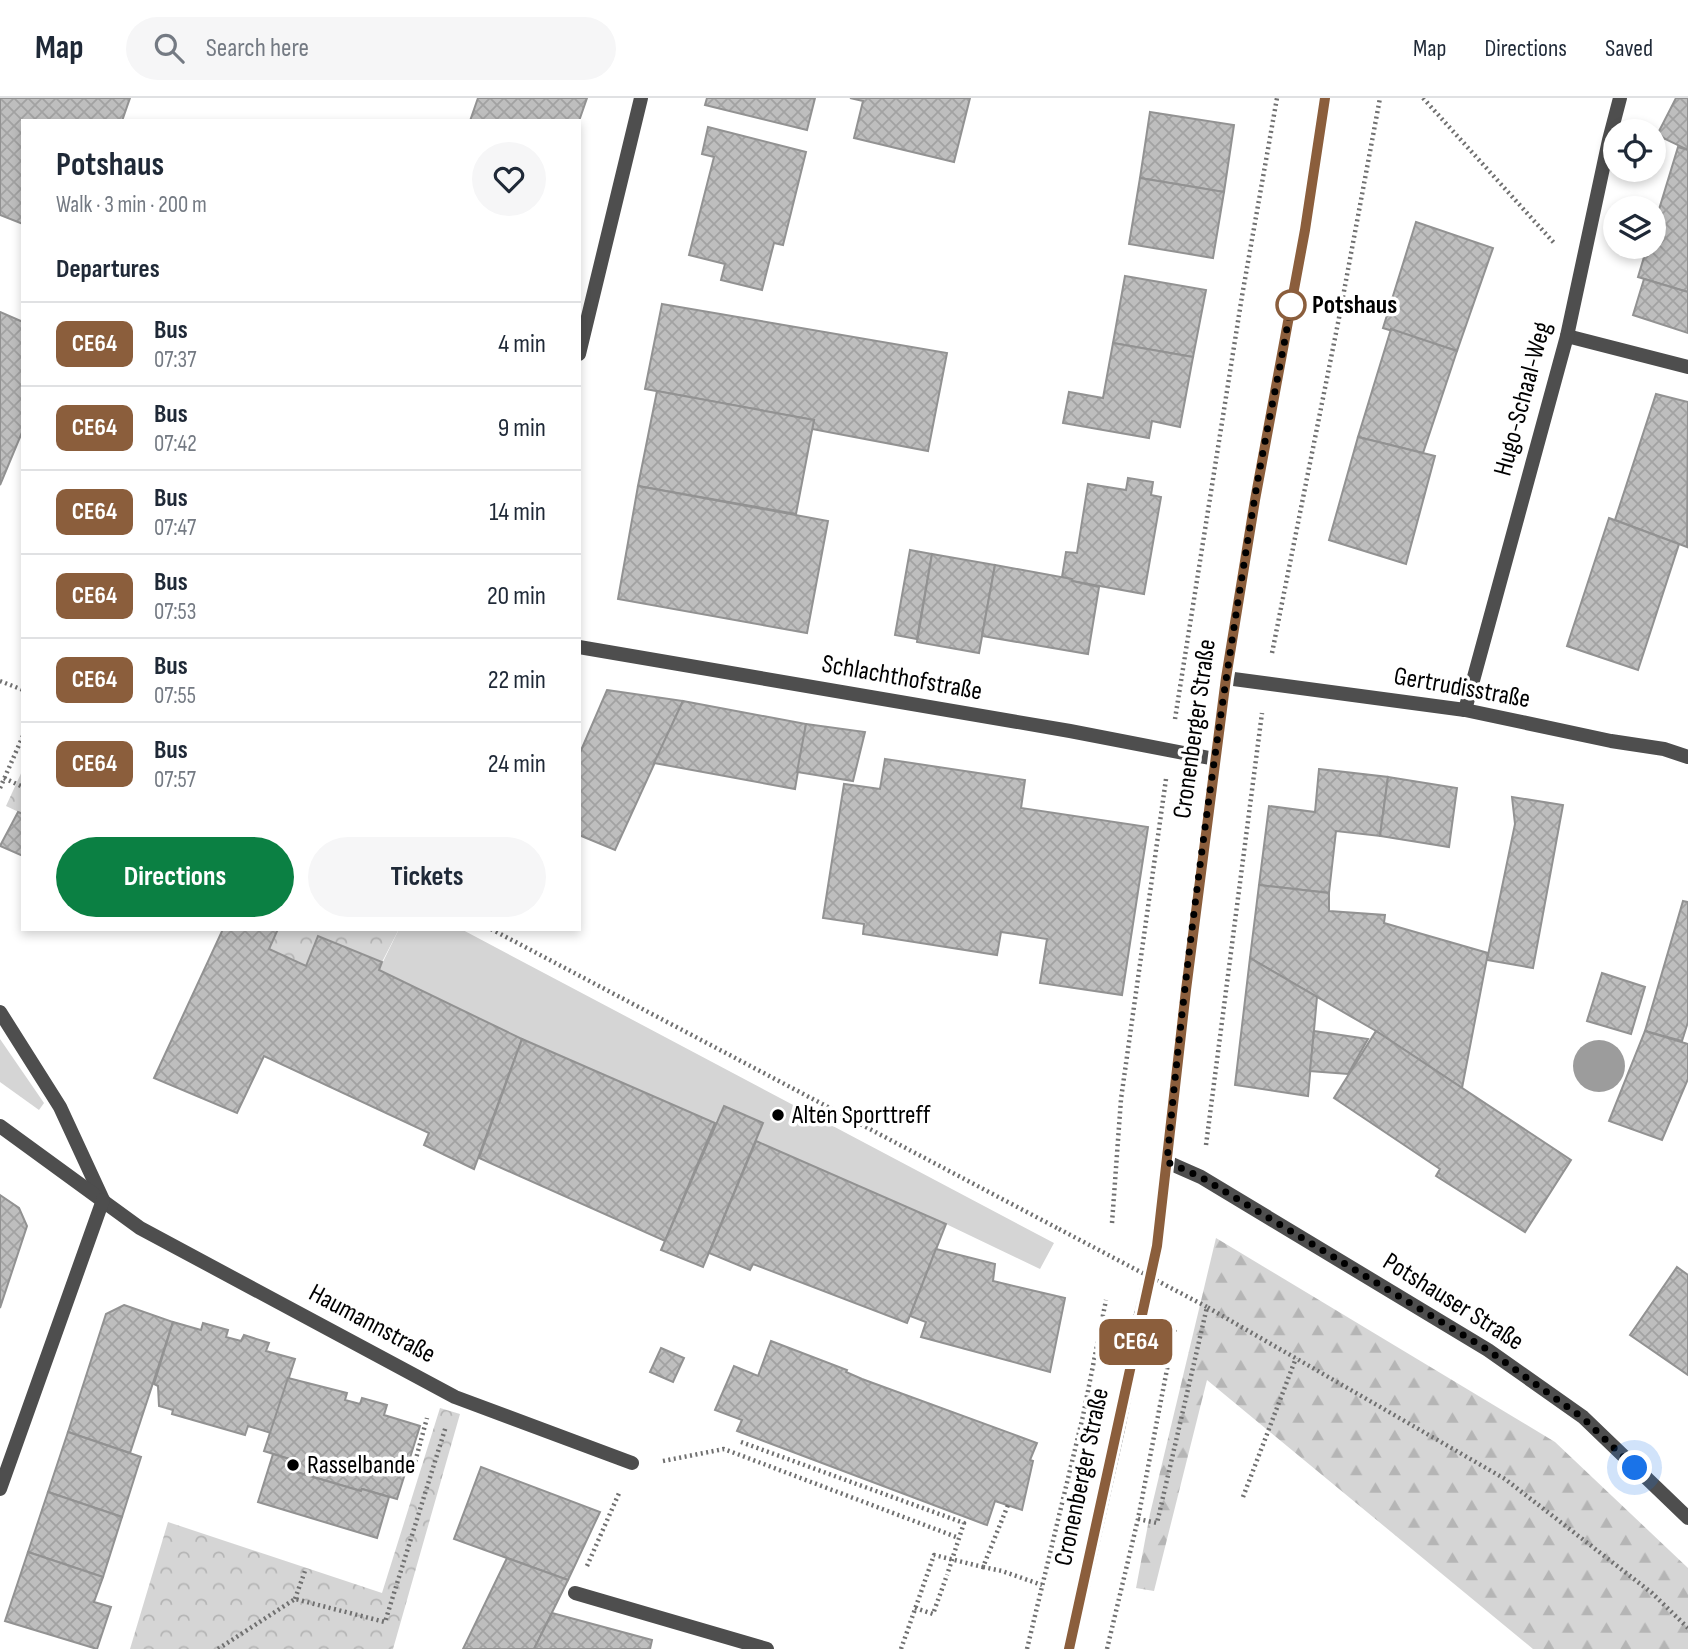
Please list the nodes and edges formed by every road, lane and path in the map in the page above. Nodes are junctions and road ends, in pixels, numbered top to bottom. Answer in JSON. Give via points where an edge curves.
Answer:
{"nodes":[{"id":1,"x":641,"y":98,"type":"edge"},
{"id":2,"x":1277,"y":98,"type":"edge"},
{"id":3,"x":1325,"y":98,"type":"edge"},
{"id":4,"x":1380,"y":98,"type":"edge"},
{"id":5,"x":1423,"y":98,"type":"edge"},
{"id":6,"x":1620,"y":98,"type":"edge"},
{"id":7,"x":1583,"y":259,"type":"junction"},
{"id":8,"x":1567,"y":335,"type":"junction"},
{"id":9,"x":581,"y":346,"type":"edge"},
{"id":10,"x":1688,"y":367,"type":"edge"},
{"id":11,"x":581,"y":647,"type":"edge"},
{"id":12,"x":1226,"y":678,"type":"junction"},
{"id":13,"x":0,"y":681,"type":"edge"},
{"id":14,"x":1266,"y":683,"type":"junction"},
{"id":15,"x":21,"y":689,"type":"edge"},
{"id":16,"x":1465,"y":710,"type":"junction"},
{"id":17,"x":21,"y":740,"type":"edge"},
{"id":18,"x":1170,"y":751,"type":"junction"},
{"id":19,"x":1688,"y":757,"type":"edge"},
{"id":20,"x":1216,"y":760,"type":"junction"},
{"id":21,"x":4,"y":778,"type":"junction"},
{"id":22,"x":21,"y":786,"type":"edge"},
{"id":23,"x":0,"y":788,"type":"edge"},
{"id":24,"x":495,"y":931,"type":"edge"},
{"id":25,"x":0,"y":1012,"type":"edge"},
{"id":26,"x":0,"y":1126,"type":"edge"},
{"id":27,"x":1206,"y":1148,"type":"dead end"},
{"id":28,"x":1167,"y":1162,"type":"junction"},
{"id":29,"x":103,"y":1200,"type":"junction"},
{"id":30,"x":1112,"y":1223,"type":"dead end"},
{"id":31,"x":1157,"y":1246,"type":"tunnel mouth"},
{"id":32,"x":1106,"y":1300,"type":"dead end"},
{"id":33,"x":1207,"y":1307,"type":"junction"},
{"id":34,"x":1141,"y":1314,"type":"tunnel mouth"},
{"id":35,"x":1175,"y":1328,"type":"dead end"},
{"id":36,"x":1296,"y":1358,"type":"junction"},
{"id":37,"x":436,"y":1386,"type":"junction"},
{"id":38,"x":455,"y":1397,"type":"junction"},
{"id":39,"x":741,"y":1442,"type":"dead end"},
{"id":40,"x":632,"y":1463,"type":"junction"},
{"id":41,"x":408,"y":1464,"type":"dead end"},
{"id":42,"x":0,"y":1489,"type":"edge"},
{"id":43,"x":1243,"y":1497,"type":"dead end"},
{"id":44,"x":1008,"y":1505,"type":"dead end"},
{"id":45,"x":1688,"y":1518,"type":"edge"},
{"id":46,"x":1138,"y":1519,"type":"junction"},
{"id":47,"x":959,"y":1538,"type":"junction"},
{"id":48,"x":983,"y":1567,"type":"junction"},
{"id":49,"x":306,"y":1568,"type":"dead end"},
{"id":50,"x":1042,"y":1585,"type":"junction"},
{"id":51,"x":575,"y":1592,"type":"joint"},
{"id":52,"x":295,"y":1599,"type":"junction"},
{"id":53,"x":915,"y":1608,"type":"junction"},
{"id":54,"x":1688,"y":1628,"type":"edge"},
{"id":55,"x":218,"y":1649,"type":"edge"},
{"id":56,"x":767,"y":1649,"type":"edge"},
{"id":57,"x":901,"y":1649,"type":"edge"},
{"id":58,"x":1027,"y":1649,"type":"edge"},
{"id":59,"x":1069,"y":1649,"type":"edge"},
{"id":60,"x":1107,"y":1649,"type":"edge"}],
"edges":[{"from":1,"to":9,"type":"street"},
{"from":2,"to":18,"type":"path"},
{"from":3,"to":12,"type":"main road","name":"Cronenberger Straße"},
{"from":4,"to":14,"type":"path"},
{"from":5,"to":7,"type":"path","via":[[1561,251]]},
{"from":6,"to":7,"type":"street","name":"Hugo-Schaal-Weg"},
{"from":7,"to":8,"type":"street","name":"Hugo-Schaal-Weg"},
{"from":8,"to":10,"type":"street"},
{"from":8,"to":16,"type":"street","name":"Hugo-Schaal-Weg"},
{"from":11,"to":18,"type":"street","name":"Schlachthofstraße"},
{"from":12,"to":14,"type":"street","name":"Gertrudisstraße"},
{"from":12,"to":20,"type":"main road","name":"Cronenberger Straße"},
{"from":13,"to":15,"type":"path"},
{"from":14,"to":16,"type":"street","name":"Gertrudisstraße"},
{"from":14,"to":27,"type":"path"},
{"from":16,"to":19,"type":"street","name":"Gertrudisstraße"},
{"from":17,"to":21,"type":"path"},
{"from":18,"to":20,"type":"street","name":"Schlachthofstraße"},
{"from":18,"to":30,"type":"path","via":[[1121,1099]]},
{"from":20,"to":28,"type":"main road","name":"Cronenberger Straße"},
{"from":21,"to":22,"type":"path"},
{"from":21,"to":23,"type":"path"},
{"from":24,"to":33,"type":"path","bridge":true},
{"from":25,"to":29,"type":"street","name":"Haumannstraße","via":[[60,1107]]},
{"from":26,"to":29,"type":"street"},
{"from":28,"to":31,"type":"main road","name":"Cronenberger Straße"},
{"from":28,"to":45,"type":"street","name":"Potshauser Straße","via":[[1201,1177],[1488,1350],[1583,1418]]},
{"from":29,"to":37,"type":"street","name":"Haumannstraße","via":[[140,1228]]},
{"from":29,"to":42,"type":"street"},
{"from":32,"to":50,"type":"path"},
{"from":33,"to":36,"type":"path"},
{"from":33,"to":46,"type":"path","via":[[1157,1523]]},
{"from":34,"to":59,"type":"main road","name":"Cronenberger Straße"},
{"from":35,"to":46,"type":"path"},
{"from":36,"to":43,"type":"path"},
{"from":36,"to":54,"type":"path","via":[[1505,1479],[1652,1592]]},
{"from":37,"to":38,"type":"street","name":"Haumannstraße"},
{"from":37,"to":41,"type":"path","via":[[414,1466]]},
{"from":38,"to":40,"type":"street","name":"Haumannstraße"},
{"from":38,"to":52,"type":"path","via":[[385,1622]]},
{"from":39,"to":47,"type":"path","bridge":true,"via":[[964,1523]]},
{"from":40,"to":47,"type":"path","via":[[724,1449]]},
{"from":40,"to":51,"type":"path"},
{"from":44,"to":48,"type":"path"},
{"from":46,"to":60,"type":"path"},
{"from":47,"to":53,"type":"path","bridge":true,"via":[[933,1614]]},
{"from":48,"to":50,"type":"path"},
{"from":48,"to":53,"type":"path","via":[[934,1555]]},
{"from":49,"to":52,"type":"path"},
{"from":50,"to":58,"type":"path"},
{"from":51,"to":56,"type":"street"},
{"from":52,"to":55,"type":"path"},
{"from":53,"to":57,"type":"path"}]}
